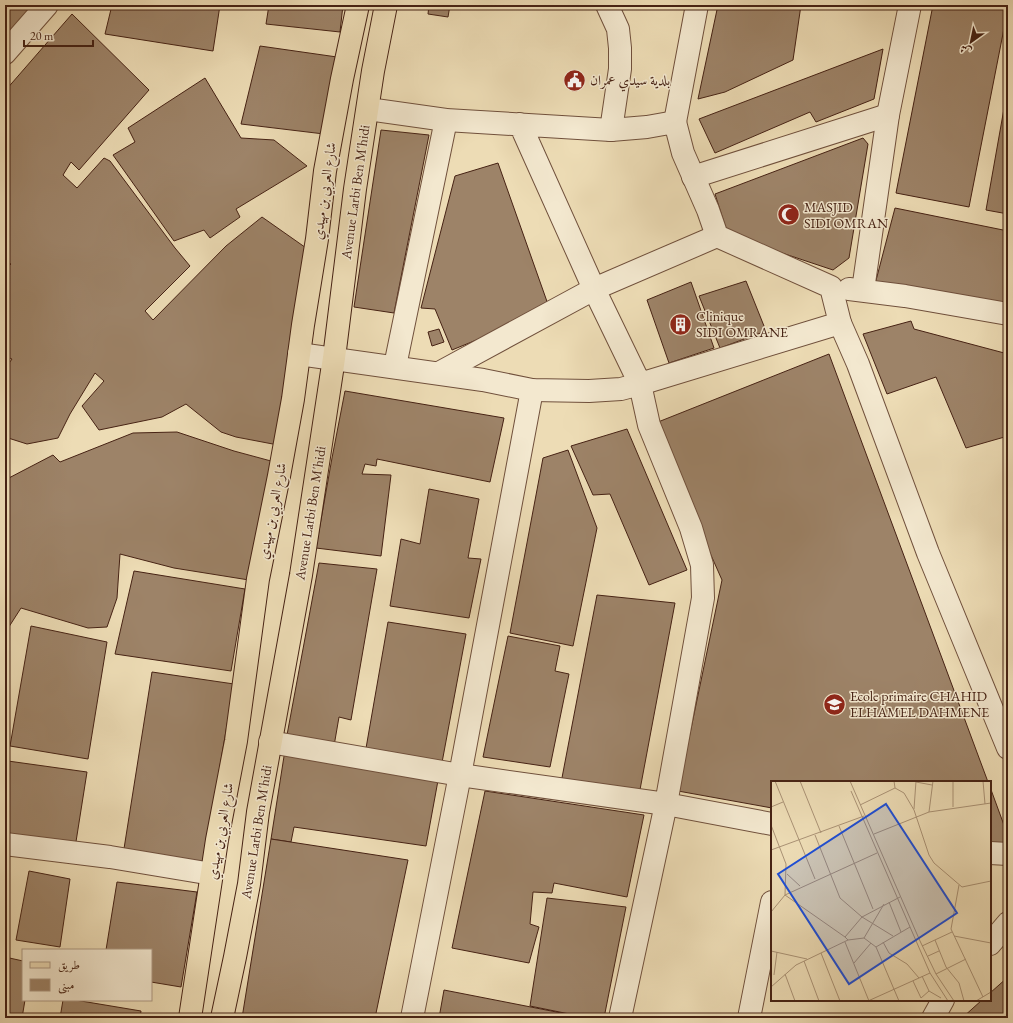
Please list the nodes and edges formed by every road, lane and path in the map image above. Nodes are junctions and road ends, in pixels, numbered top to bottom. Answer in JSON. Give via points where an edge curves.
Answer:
{"nodes":[{"id":1,"x":47,"y":5,"type":"edge"},
{"id":2,"x":358,"y":5,"type":"edge"},
{"id":3,"x":386,"y":5,"type":"edge"},
{"id":4,"x":607,"y":5,"type":"edge"},
{"id":5,"x":697,"y":5,"type":"edge"},
{"id":6,"x":910,"y":5,"type":"edge"},
{"id":7,"x":5,"y":53,"type":"edge"},
{"id":8,"x":368,"y":109,"type":"junction"},
{"id":9,"x":888,"y":116,"type":"junction"},
{"id":10,"x":446,"y":120,"type":"junction"},
{"id":11,"x":675,"y":122,"type":"junction"},
{"id":12,"x":520,"y":124,"type":"junction"},
{"id":13,"x":611,"y":130,"type":"junction"},
{"id":14,"x":692,"y":177,"type":"junction"},
{"id":15,"x":717,"y":236,"type":"junction"},
{"id":16,"x":831,"y":287,"type":"junction"},
{"id":17,"x":594,"y":290,"type":"junction"},
{"id":18,"x":863,"y":290,"type":"junction"},
{"id":19,"x":1008,"y":314,"type":"edge"},
{"id":20,"x":840,"y":323,"type":"junction"},
{"id":21,"x":299,"y":354,"type":"junction"},
{"id":22,"x":334,"y":358,"type":"junction"},
{"id":23,"x":395,"y":366,"type":"junction"},
{"id":24,"x":439,"y":373,"type":"junction"},
{"id":25,"x":640,"y":384,"type":"junction"},
{"id":26,"x":532,"y":390,"type":"junction"},
{"id":27,"x":270,"y":742,"type":"junction"},
{"id":28,"x":1008,"y":748,"type":"edge"},
{"id":29,"x":460,"y":775,"type":"junction"},
{"id":30,"x":666,"y":804,"type":"junction"},
{"id":31,"x":771,"y":824,"type":"edge"},
{"id":32,"x":5,"y":844,"type":"edge"},
{"id":33,"x":991,"y":853,"type":"edge"},
{"id":34,"x":1008,"y":854,"type":"edge"},
{"id":35,"x":212,"y":874,"type":"junction"},
{"id":36,"x":771,"y":907,"type":"edge"},
{"id":37,"x":1008,"y":923,"type":"edge"},
{"id":38,"x":991,"y":943,"type":"edge"},
{"id":39,"x":942,"y":1001,"type":"edge"},
{"id":40,"x":190,"y":1018,"type":"edge"},
{"id":41,"x":222,"y":1018,"type":"edge"},
{"id":42,"x":412,"y":1018,"type":"edge"},
{"id":43,"x":620,"y":1018,"type":"edge"},
{"id":44,"x":749,"y":1018,"type":"edge"},
{"id":45,"x":933,"y":1018,"type":"edge"}],
"edges":[{"from":1,"to":7,"type":"street"},
{"from":2,"to":21,"type":"main road","name":"شارع العربي بن مهيدي","via":[[325,171],[318,239]]},
{"from":3,"to":8,"type":"main road","name":"Avenue Larbi Ben M'hidi"},
{"from":4,"to":13,"type":"street","via":[[618,29],[620,48],[620,69]]},
{"from":5,"to":11,"type":"street"},
{"from":6,"to":9,"type":"street"},
{"from":8,"to":10,"type":"street"},
{"from":8,"to":22,"type":"main road","name":"Avenue Larbi Ben M'hidi","via":[[355,189]]},
{"from":9,"to":14,"type":"street"},
{"from":9,"to":18,"type":"street"},
{"from":10,"to":12,"type":"street"},
{"from":10,"to":23,"type":"street"},
{"from":11,"to":13,"type":"street"},
{"from":11,"to":14,"type":"street"},
{"from":12,"to":13,"type":"street"},
{"from":12,"to":17,"type":"street"},
{"from":14,"to":15,"type":"street"},
{"from":15,"to":16,"type":"street"},
{"from":15,"to":17,"type":"street"},
{"from":16,"to":18,"type":"street"},
{"from":16,"to":20,"type":"street"},
{"from":17,"to":24,"type":"street"},
{"from":17,"to":25,"type":"street"},
{"from":18,"to":19,"type":"street"},
{"from":20,"to":25,"type":"street"},
{"from":20,"to":28,"type":"street","via":[[858,364],[928,553]]},
{"from":21,"to":22,"type":"street"},
{"from":21,"to":35,"type":"main road","name":"شارع العربي بن مهيدي","via":[[280,476],[258,579],[236,741]]},
{"from":22,"to":23,"type":"street"},
{"from":22,"to":27,"type":"main road","name":"Avenue Larbi Ben M'hidi","via":[[301,575]]},
{"from":23,"to":24,"type":"street"},
{"from":24,"to":26,"type":"street"},
{"from":25,"to":26,"type":"street","via":[[620,389],[589,391]]},
{"from":25,"to":30,"type":"street","via":[[650,425],[702,565],[703,598]]},
{"from":26,"to":29,"type":"street"},
{"from":27,"to":29,"type":"street"},
{"from":27,"to":41,"type":"main road","name":"Avenue Larbi Ben M'hidi","via":[[249,884]]},
{"from":29,"to":30,"type":"street"},
{"from":29,"to":42,"type":"street"},
{"from":30,"to":31,"type":"street"},
{"from":30,"to":43,"type":"street"},
{"from":32,"to":35,"type":"street","via":[[110,857]]},
{"from":33,"to":34,"type":"street"},
{"from":35,"to":40,"type":"main road","name":"شارع العربي بن مهيدي"},
{"from":36,"to":44,"type":"street"},
{"from":37,"to":38,"type":"street"},
{"from":39,"to":45,"type":"street"}]}
